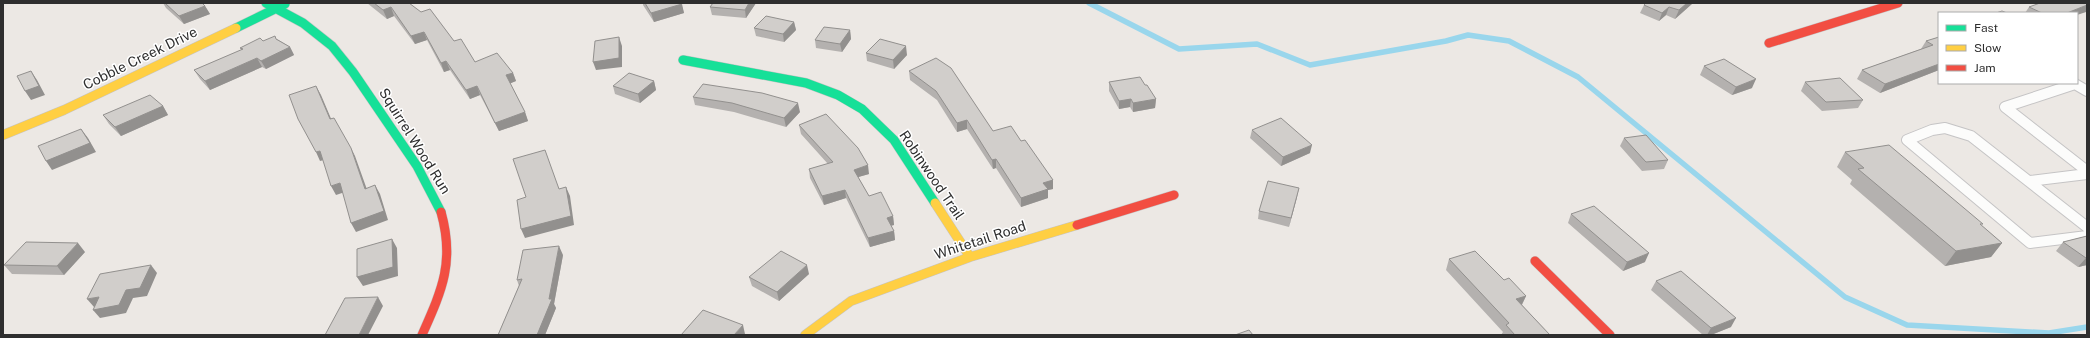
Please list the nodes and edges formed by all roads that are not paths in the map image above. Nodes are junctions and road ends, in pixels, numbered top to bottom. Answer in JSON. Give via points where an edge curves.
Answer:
{"nodes":[{"id":1,"x":266,"y":3,"type":"edge"},
{"id":2,"x":287,"y":3,"type":"edge"},
{"id":3,"x":1898,"y":3,"type":"edge"},
{"id":4,"x":276,"y":8,"type":"junction"},
{"id":5,"x":1769,"y":43,"type":"dead end"},
{"id":6,"x":683,"y":60,"type":"dead end"},
{"id":7,"x":2087,"y":91,"type":"edge"},
{"id":8,"x":3,"y":135,"type":"edge"},
{"id":9,"x":2087,"y":171,"type":"edge"},
{"id":10,"x":2087,"y":174,"type":"edge"},
{"id":11,"x":2030,"y":181,"type":"junction"},
{"id":12,"x":1174,"y":195,"type":"dead end"},
{"id":13,"x":2087,"y":227,"type":"edge"},
{"id":14,"x":2087,"y":236,"type":"edge"},
{"id":15,"x":970,"y":257,"type":"junction"},
{"id":16,"x":1535,"y":261,"type":"dead end"},
{"id":17,"x":422,"y":335,"type":"edge"},
{"id":18,"x":805,"y":335,"type":"edge"},
{"id":19,"x":1610,"y":335,"type":"edge"}],
"edges":[{"from":1,"to":4,"type":"street","name":"Squirrel Wood Run"},
{"from":2,"to":4,"type":"street","name":"Cobble Creek Drive"},
{"from":3,"to":5,"type":"street"},
{"from":4,"to":8,"type":"street","name":"Cobble Creek Drive","via":[[64,110]]},
{"from":4,"to":17,"type":"street","name":"Squirrel Wood Run","via":[[303,23],[332,46],[353,72],[417,166],[440,208],[448,231],[448,262],[442,290]]},
{"from":6,"to":15,"type":"street","name":"Robinwood Trail","via":[[806,83],[838,95],[862,109],[894,140]]},
{"from":7,"to":9,"type":"lane","via":[[2075,84],[2005,107]]},
{"from":10,"to":11,"type":"lane"},
{"from":11,"to":13,"type":"lane"},
{"from":11,"to":14,"type":"lane","via":[[1972,136],[1957,130],[1943,126],[1907,140],[2030,243]]},
{"from":12,"to":15,"type":"street","name":"Whitetail Road"},
{"from":15,"to":18,"type":"street","name":"Whitetail Road","via":[[852,301]]},
{"from":16,"to":19,"type":"street"}]}
